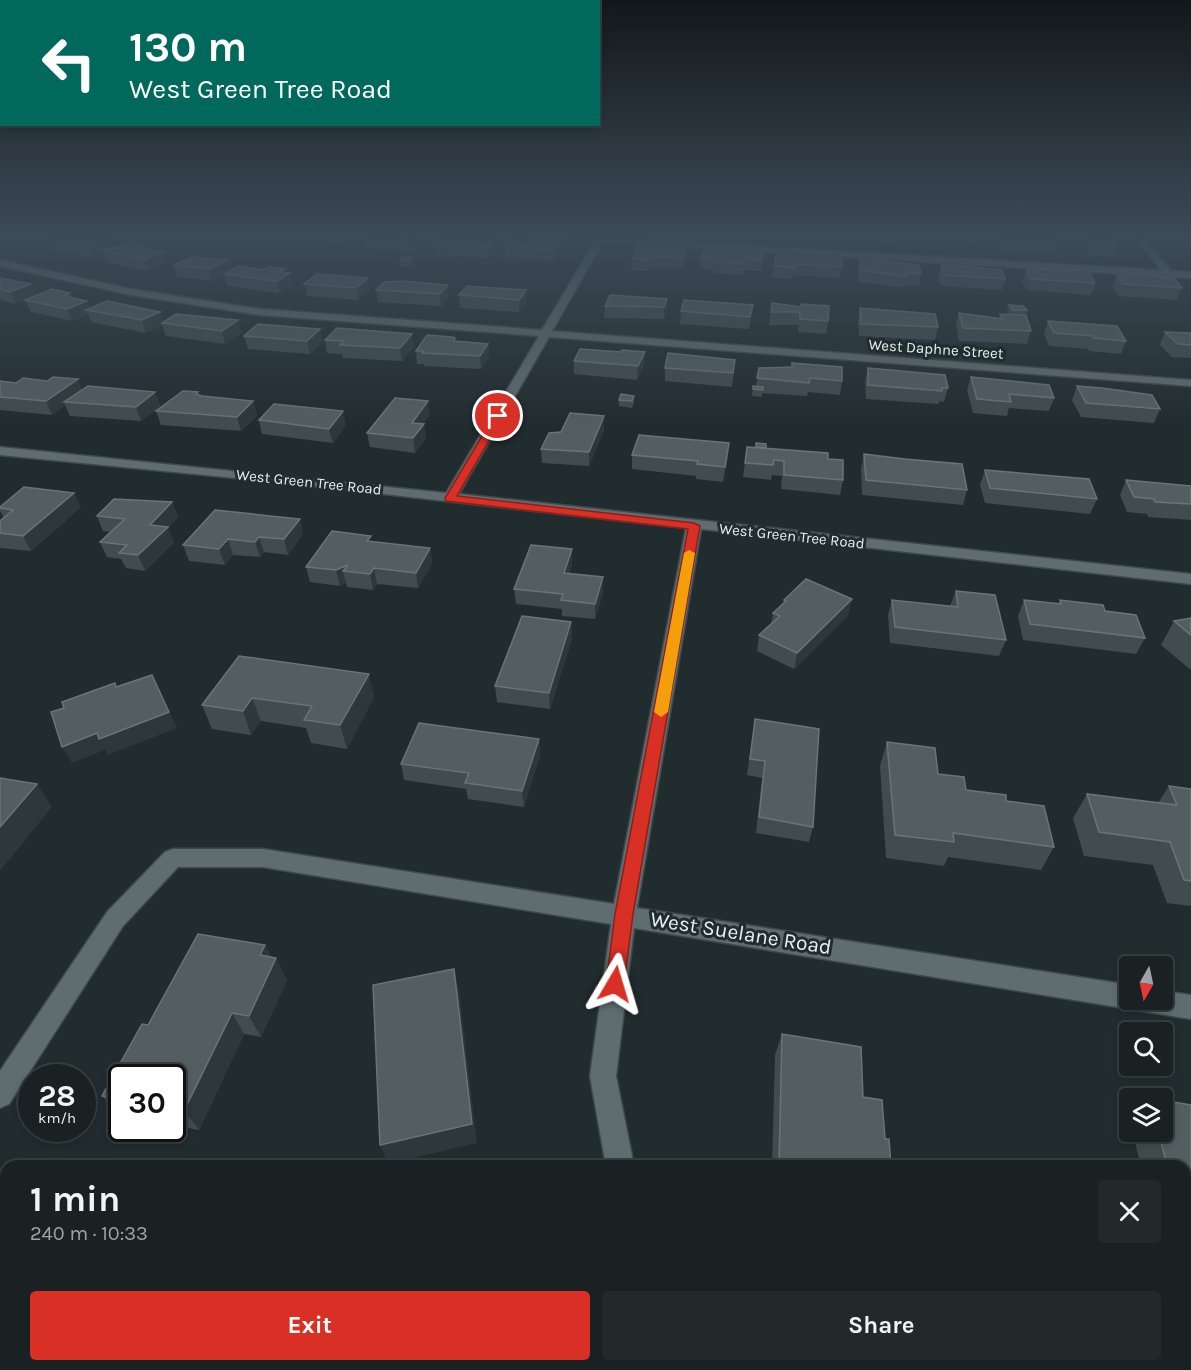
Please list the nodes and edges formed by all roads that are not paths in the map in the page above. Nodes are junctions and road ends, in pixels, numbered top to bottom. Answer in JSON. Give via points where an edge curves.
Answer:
{"nodes":[{"id":1,"x":185,"y":301,"type":"edge"},
{"id":2,"x":566,"y":301,"type":"edge"},
{"id":3,"x":547,"y":334,"type":"junction"},
{"id":4,"x":1191,"y":384,"type":"edge"},
{"id":5,"x":0,"y":452,"type":"edge"},
{"id":6,"x":450,"y":498,"type":"junction"},
{"id":7,"x":694,"y":526,"type":"junction"},
{"id":8,"x":1191,"y":579,"type":"edge"},
{"id":9,"x":624,"y":914,"type":"junction"},
{"id":10,"x":1119,"y":995,"type":"edge"},
{"id":11,"x":1173,"y":1004,"type":"edge"},
{"id":12,"x":1191,"y":1007,"type":"edge"},
{"id":13,"x":0,"y":1095,"type":"edge"},
{"id":14,"x":619,"y":1160,"type":"edge"}],
"edges":[{"from":1,"to":3,"type":"street","name":"West Daphne Street","via":[[240,310]]},
{"from":2,"to":3,"type":"street"},
{"from":3,"to":4,"type":"street","name":"West Daphne Street"},
{"from":3,"to":6,"type":"street"},
{"from":5,"to":6,"type":"street","name":"West Green Tree Road"},
{"from":6,"to":7,"type":"street","name":"West Green Tree Road"},
{"from":7,"to":8,"type":"street","name":"West Green Tree Road"},
{"from":7,"to":9,"type":"street"},
{"from":9,"to":10,"type":"street","name":"West Suelane Road"},
{"from":9,"to":13,"type":"street","name":"West Suelane Road","via":[[263,858],[173,858],[115,919]]},
{"from":9,"to":14,"type":"street","via":[[603,1077]]},
{"from":11,"to":12,"type":"street"}]}
